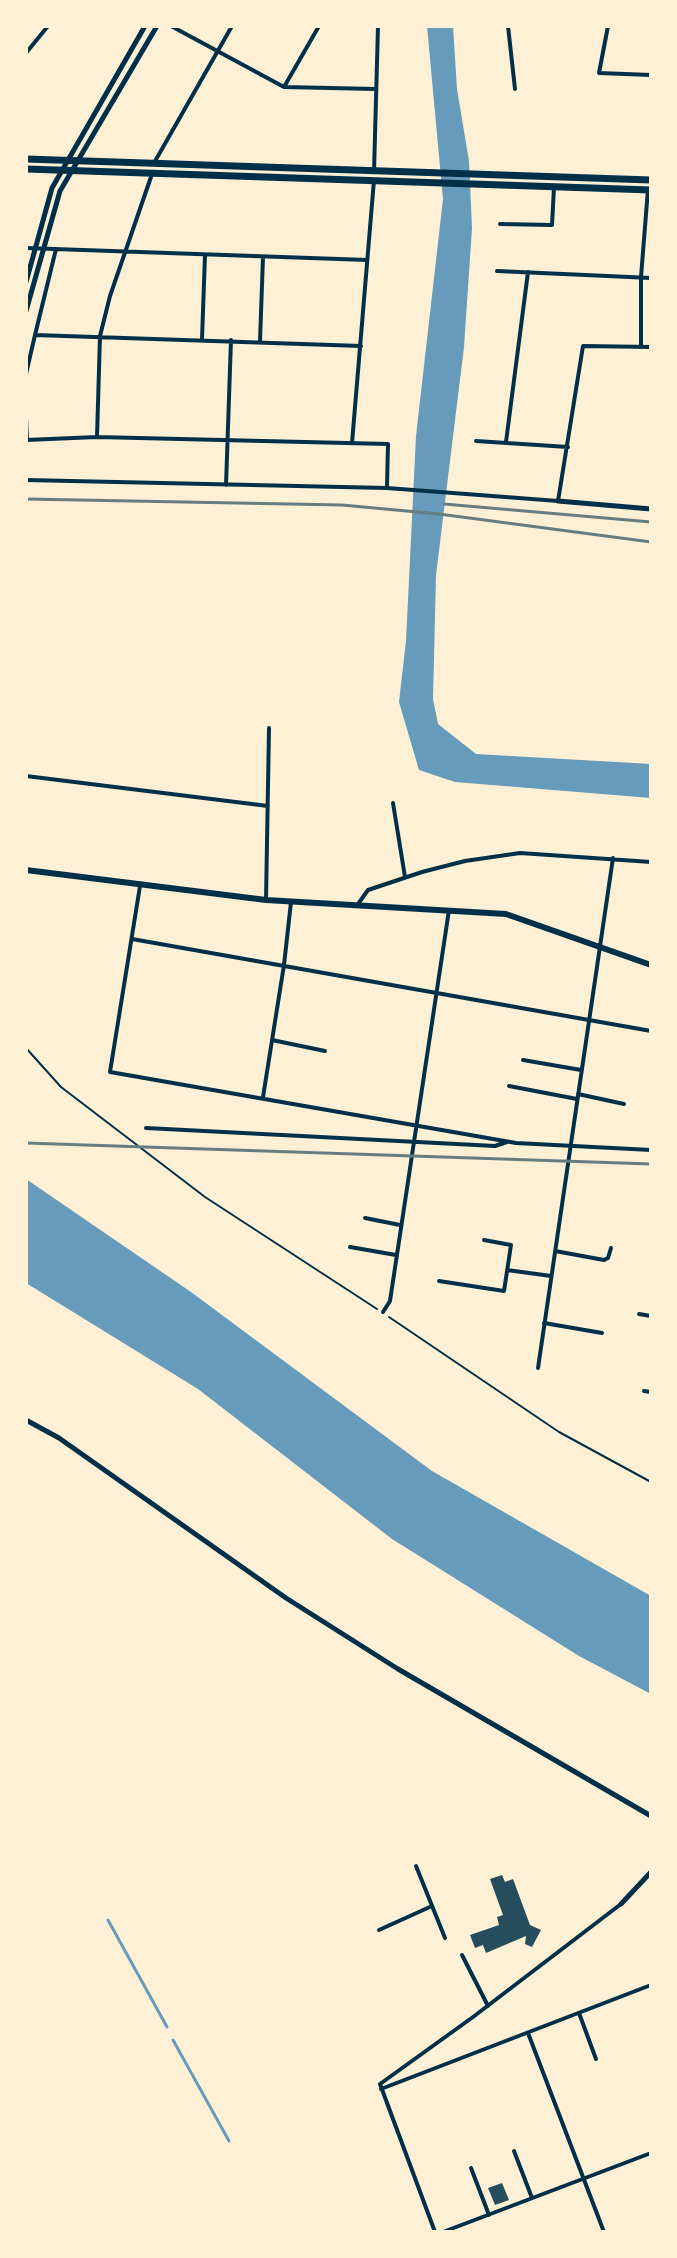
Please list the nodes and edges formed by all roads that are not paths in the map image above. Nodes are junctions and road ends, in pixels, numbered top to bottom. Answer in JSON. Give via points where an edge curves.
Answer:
{"nodes":[{"id":1,"x":48,"y":26,"type":"edge"},
{"id":2,"x":145,"y":26,"type":"edge"},
{"id":3,"x":157,"y":26,"type":"edge"},
{"id":4,"x":171,"y":26,"type":"edge"},
{"id":5,"x":232,"y":26,"type":"edge"},
{"id":6,"x":319,"y":26,"type":"edge"},
{"id":7,"x":378,"y":26,"type":"edge"},
{"id":8,"x":508,"y":26,"type":"edge"},
{"id":9,"x":608,"y":26,"type":"edge"},
{"id":10,"x":217,"y":51,"type":"junction"},
{"id":11,"x":26,"y":53,"type":"edge"},
{"id":12,"x":651,"y":75,"type":"edge"},
{"id":13,"x":284,"y":87,"type":"junction"},
{"id":14,"x":376,"y":89,"type":"junction"},
{"id":15,"x":515,"y":89,"type":"dead end"},
{"id":16,"x":26,"y":159,"type":"edge"},
{"id":17,"x":66,"y":162,"type":"junction"},
{"id":18,"x":78,"y":162,"type":"junction"},
{"id":19,"x":154,"y":163,"type":"junction"},
{"id":20,"x":26,"y":169,"type":"edge"},
{"id":21,"x":61,"y":171,"type":"junction"},
{"id":22,"x":72,"y":171,"type":"junction"},
{"id":23,"x":374,"y":171,"type":"junction"},
{"id":24,"x":152,"y":174,"type":"junction"},
{"id":25,"x":425,"y":177,"type":"junction"},
{"id":26,"x":497,"y":180,"type":"junction"},
{"id":27,"x":374,"y":181,"type":"junction"},
{"id":28,"x":650,"y":185,"type":"edge"},
{"id":29,"x":554,"y":186,"type":"junction"},
{"id":30,"x":500,"y":224,"type":"dead end"},
{"id":31,"x":26,"y":248,"type":"edge"},
{"id":32,"x":35,"y":248,"type":"junction"},
{"id":33,"x":44,"y":248,"type":"junction"},
{"id":34,"x":56,"y":249,"type":"junction"},
{"id":35,"x":125,"y":252,"type":"junction"},
{"id":36,"x":205,"y":255,"type":"junction"},
{"id":37,"x":263,"y":257,"type":"junction"},
{"id":38,"x":368,"y":260,"type":"junction"},
{"id":39,"x":497,"y":271,"type":"dead end"},
{"id":40,"x":528,"y":272,"type":"junction"},
{"id":41,"x":641,"y":277,"type":"junction"},
{"id":42,"x":651,"y":278,"type":"edge"},
{"id":43,"x":26,"y":282,"type":"edge"},
{"id":44,"x":26,"y":311,"type":"edge"},
{"id":45,"x":35,"y":335,"type":"junction"},
{"id":46,"x":100,"y":336,"type":"junction"},
{"id":47,"x":202,"y":339,"type":"junction"},
{"id":48,"x":231,"y":340,"type":"junction"},
{"id":49,"x":260,"y":341,"type":"junction"},
{"id":50,"x":361,"y":346,"type":"junction"},
{"id":51,"x":641,"y":346,"type":"junction"},
{"id":52,"x":651,"y":347,"type":"edge"},
{"id":53,"x":26,"y":374,"type":"edge"},
{"id":54,"x":26,"y":417,"type":"edge"},
{"id":55,"x":97,"y":437,"type":"junction"},
{"id":56,"x":226,"y":439,"type":"junction"},
{"id":57,"x":26,"y":440,"type":"edge"},
{"id":58,"x":476,"y":441,"type":"dead end"},
{"id":59,"x":506,"y":442,"type":"junction"},
{"id":60,"x":352,"y":443,"type":"junction"},
{"id":61,"x":568,"y":447,"type":"junction"},
{"id":62,"x":26,"y":480,"type":"edge"},
{"id":63,"x":226,"y":485,"type":"junction"},
{"id":64,"x":390,"y":489,"type":"junction"},
{"id":65,"x":558,"y":501,"type":"junction"},
{"id":66,"x":651,"y":509,"type":"edge"},
{"id":67,"x":269,"y":728,"type":"dead end"},
{"id":68,"x":26,"y":776,"type":"edge"},
{"id":69,"x":393,"y":803,"type":"dead end"},
{"id":70,"x":268,"y":806,"type":"junction"},
{"id":71,"x":613,"y":858,"type":"junction"},
{"id":72,"x":651,"y":862,"type":"edge"},
{"id":73,"x":26,"y":870,"type":"edge"},
{"id":74,"x":405,"y":877,"type":"junction"},
{"id":75,"x":140,"y":886,"type":"junction"},
{"id":76,"x":266,"y":900,"type":"junction"},
{"id":77,"x":291,"y":902,"type":"junction"},
{"id":78,"x":357,"y":906,"type":"junction"},
{"id":79,"x":449,"y":909,"type":"junction"},
{"id":80,"x":132,"y":939,"type":"junction"},
{"id":81,"x":599,"y":945,"type":"junction"},
{"id":82,"x":284,"y":965,"type":"junction"},
{"id":83,"x":651,"y":965,"type":"edge"},
{"id":84,"x":435,"y":992,"type":"junction"},
{"id":85,"x":589,"y":1019,"type":"junction"},
{"id":86,"x":651,"y":1031,"type":"edge"},
{"id":87,"x":272,"y":1040,"type":"junction"},
{"id":88,"x":325,"y":1051,"type":"dead end"},
{"id":89,"x":523,"y":1060,"type":"dead end"},
{"id":90,"x":581,"y":1070,"type":"junction"},
{"id":91,"x":509,"y":1086,"type":"dead end"},
{"id":92,"x":577,"y":1096,"type":"junction"},
{"id":93,"x":263,"y":1097,"type":"junction"},
{"id":94,"x":624,"y":1104,"type":"dead end"},
{"id":95,"x":416,"y":1124,"type":"junction"},
{"id":96,"x":146,"y":1128,"type":"dead end"},
{"id":97,"x":414,"y":1141,"type":"junction"},
{"id":98,"x":509,"y":1141,"type":"junction"},
{"id":99,"x":570,"y":1147,"type":"junction"},
{"id":100,"x":651,"y":1150,"type":"edge"},
{"id":101,"x":365,"y":1218,"type":"dead end"},
{"id":102,"x":400,"y":1225,"type":"junction"},
{"id":103,"x":484,"y":1240,"type":"dead end"},
{"id":104,"x":350,"y":1247,"type":"dead end"},
{"id":105,"x":611,"y":1248,"type":"dead end"},
{"id":106,"x":555,"y":1251,"type":"junction"},
{"id":107,"x":396,"y":1255,"type":"junction"},
{"id":108,"x":507,"y":1270,"type":"junction"},
{"id":109,"x":551,"y":1276,"type":"junction"},
{"id":110,"x":439,"y":1281,"type":"dead end"},
{"id":111,"x":383,"y":1312,"type":"road end"},
{"id":112,"x":639,"y":1314,"type":"dead end"},
{"id":113,"x":651,"y":1316,"type":"edge"},
{"id":114,"x":544,"y":1323,"type":"junction"},
{"id":115,"x":602,"y":1333,"type":"dead end"},
{"id":116,"x":538,"y":1368,"type":"dead end"},
{"id":117,"x":644,"y":1391,"type":"dead end"},
{"id":118,"x":651,"y":1392,"type":"edge"},
{"id":119,"x":26,"y":1420,"type":"edge"},
{"id":120,"x":651,"y":1816,"type":"edge"},
{"id":121,"x":416,"y":1866,"type":"dead end"},
{"id":122,"x":651,"y":1872,"type":"edge"},
{"id":123,"x":621,"y":1904,"type":"joint"},
{"id":124,"x":432,"y":1906,"type":"junction"},
{"id":125,"x":379,"y":1930,"type":"dead end"},
{"id":126,"x":445,"y":1938,"type":"dead end"},
{"id":127,"x":462,"y":1955,"type":"dead end"},
{"id":128,"x":651,"y":1985,"type":"edge"},
{"id":129,"x":488,"y":2007,"type":"junction"},
{"id":130,"x":579,"y":2013,"type":"junction"},
{"id":131,"x":528,"y":2033,"type":"junction"},
{"id":132,"x":596,"y":2059,"type":"dead end"},
{"id":133,"x":381,"y":2089,"type":"junction"},
{"id":134,"x":514,"y":2151,"type":"dead end"},
{"id":135,"x":651,"y":2153,"type":"edge"},
{"id":136,"x":471,"y":2168,"type":"dead end"},
{"id":137,"x":584,"y":2179,"type":"junction"},
{"id":138,"x":532,"y":2198,"type":"junction"},
{"id":139,"x":489,"y":2215,"type":"junction"},
{"id":140,"x":435,"y":2232,"type":"edge"},
{"id":141,"x":443,"y":2232,"type":"edge"},
{"id":142,"x":604,"y":2232,"type":"edge"}],
"edges":[{"from":1,"to":11,"type":"street"},
{"from":2,"to":17,"type":"street"},
{"from":3,"to":18,"type":"street"},
{"from":4,"to":10,"type":"street"},
{"from":5,"to":10,"type":"street"},
{"from":6,"to":13,"type":"street"},
{"from":7,"to":14,"type":"street"},
{"from":8,"to":15,"type":"street"},
{"from":9,"to":12,"type":"street","via":[[599,73]]},
{"from":10,"to":13,"type":"street"},
{"from":10,"to":19,"type":"street"},
{"from":13,"to":14,"type":"street"},
{"from":14,"to":23,"type":"street"},
{"from":16,"to":17,"type":"main road"},
{"from":17,"to":18,"type":"main road"},
{"from":17,"to":21,"type":"street"},
{"from":18,"to":19,"type":"main road"},
{"from":18,"to":22,"type":"street"},
{"from":19,"to":23,"type":"main road"},
{"from":20,"to":21,"type":"main road"},
{"from":21,"to":22,"type":"main road"},
{"from":21,"to":32,"type":"street"},
{"from":22,"to":24,"type":"main road"},
{"from":22,"to":33,"type":"street","via":[[60,191]]},
{"from":23,"to":25,"type":"main road"},
{"from":23,"to":27,"type":"street"},
{"from":24,"to":27,"type":"main road"},
{"from":24,"to":35,"type":"street"},
{"from":25,"to":26,"type":"main road"},
{"from":25,"to":27,"type":"main road"},
{"from":26,"to":28,"type":"main road"},
{"from":26,"to":29,"type":"main road"},
{"from":27,"to":38,"type":"street"},
{"from":28,"to":29,"type":"main road"},
{"from":28,"to":41,"type":"street"},
{"from":29,"to":30,"type":"street","via":[[552,225]]},
{"from":31,"to":32,"type":"street"},
{"from":32,"to":33,"type":"street"},
{"from":32,"to":43,"type":"street"},
{"from":33,"to":34,"type":"street"},
{"from":33,"to":44,"type":"street"},
{"from":34,"to":35,"type":"street"},
{"from":34,"to":45,"type":"street"},
{"from":35,"to":36,"type":"street"},
{"from":35,"to":46,"type":"street"},
{"from":36,"to":37,"type":"street"},
{"from":36,"to":47,"type":"street"},
{"from":37,"to":38,"type":"street"},
{"from":37,"to":49,"type":"street"},
{"from":38,"to":50,"type":"street"},
{"from":39,"to":40,"type":"street"},
{"from":40,"to":41,"type":"street"},
{"from":40,"to":59,"type":"street"},
{"from":41,"to":42,"type":"street"},
{"from":41,"to":51,"type":"street"},
{"from":45,"to":46,"type":"street"},
{"from":45,"to":53,"type":"street"},
{"from":46,"to":47,"type":"street"},
{"from":46,"to":55,"type":"street"},
{"from":47,"to":48,"type":"street"},
{"from":48,"to":49,"type":"street"},
{"from":48,"to":56,"type":"street"},
{"from":49,"to":50,"type":"street"},
{"from":50,"to":60,"type":"street"},
{"from":51,"to":52,"type":"street"},
{"from":51,"to":61,"type":"street","via":[[583,346]]},
{"from":54,"to":57,"type":"street"},
{"from":55,"to":56,"type":"street"},
{"from":55,"to":57,"type":"street"},
{"from":56,"to":60,"type":"street"},
{"from":56,"to":63,"type":"street"},
{"from":58,"to":59,"type":"street"},
{"from":59,"to":61,"type":"street"},
{"from":60,"to":64,"type":"street","via":[[388,444]]},
{"from":61,"to":65,"type":"street"},
{"from":62,"to":63,"type":"street"},
{"from":63,"to":64,"type":"street"},
{"from":64,"to":65,"type":"street"},
{"from":65,"to":66,"type":"street"},
{"from":67,"to":70,"type":"street"},
{"from":68,"to":70,"type":"street"},
{"from":69,"to":74,"type":"street"},
{"from":70,"to":76,"type":"street"},
{"from":71,"to":72,"type":"street"},
{"from":71,"to":74,"type":"street","via":[[520,853]]},
{"from":71,"to":81,"type":"street"},
{"from":73,"to":75,"type":"main road"},
{"from":74,"to":78,"type":"street","via":[[368,890]]},
{"from":75,"to":76,"type":"main road"},
{"from":75,"to":80,"type":"street"},
{"from":76,"to":77,"type":"main road"},
{"from":77,"to":78,"type":"main road"},
{"from":77,"to":82,"type":"street"},
{"from":78,"to":79,"type":"main road"},
{"from":79,"to":81,"type":"main road","via":[[506,914]]},
{"from":79,"to":84,"type":"street"},
{"from":80,"to":82,"type":"street"},
{"from":80,"to":93,"type":"street","via":[[110,1072]]},
{"from":81,"to":83,"type":"main road"},
{"from":81,"to":85,"type":"street"},
{"from":82,"to":84,"type":"street"},
{"from":82,"to":87,"type":"street"},
{"from":84,"to":85,"type":"street"},
{"from":84,"to":95,"type":"street"},
{"from":85,"to":86,"type":"street"},
{"from":85,"to":90,"type":"street"},
{"from":87,"to":88,"type":"street"},
{"from":87,"to":93,"type":"street"},
{"from":89,"to":90,"type":"street"},
{"from":90,"to":92,"type":"street"},
{"from":91,"to":92,"type":"street"},
{"from":92,"to":94,"type":"street"},
{"from":92,"to":99,"type":"street"},
{"from":93,"to":95,"type":"street"},
{"from":95,"to":97,"type":"street"},
{"from":95,"to":98,"type":"street"},
{"from":96,"to":97,"type":"street"},
{"from":97,"to":98,"type":"street","via":[[495,1146]]},
{"from":97,"to":102,"type":"street"},
{"from":98,"to":99,"type":"street"},
{"from":99,"to":100,"type":"street"},
{"from":99,"to":106,"type":"street"},
{"from":101,"to":102,"type":"street"},
{"from":102,"to":107,"type":"street"},
{"from":103,"to":108,"type":"street","via":[[511,1245]]},
{"from":104,"to":107,"type":"street"},
{"from":105,"to":106,"type":"street","via":[[604,1260]]},
{"from":106,"to":109,"type":"street"},
{"from":107,"to":111,"type":"street","via":[[390,1301]]},
{"from":108,"to":109,"type":"street"},
{"from":108,"to":110,"type":"street","via":[[504,1291]]},
{"from":109,"to":114,"type":"street"},
{"from":112,"to":113,"type":"street"},
{"from":114,"to":115,"type":"street"},
{"from":114,"to":116,"type":"street"},
{"from":117,"to":118,"type":"street"},
{"from":119,"to":120,"type":"street","via":[[360,1645]]},
{"from":121,"to":124,"type":"street"},
{"from":122,"to":123,"type":"street"},
{"from":123,"to":129,"type":"street"},
{"from":124,"to":125,"type":"street"},
{"from":124,"to":126,"type":"street"},
{"from":127,"to":129,"type":"street"},
{"from":128,"to":130,"type":"street"},
{"from":129,"to":133,"type":"street","via":[[380,2084]]},
{"from":130,"to":131,"type":"street"},
{"from":130,"to":132,"type":"street"},
{"from":131,"to":133,"type":"street"},
{"from":131,"to":137,"type":"street"},
{"from":133,"to":140,"type":"street"},
{"from":134,"to":138,"type":"street"},
{"from":135,"to":137,"type":"street"},
{"from":136,"to":139,"type":"street"},
{"from":137,"to":138,"type":"street"},
{"from":137,"to":142,"type":"street"},
{"from":138,"to":139,"type":"street"},
{"from":139,"to":141,"type":"street"}]}
